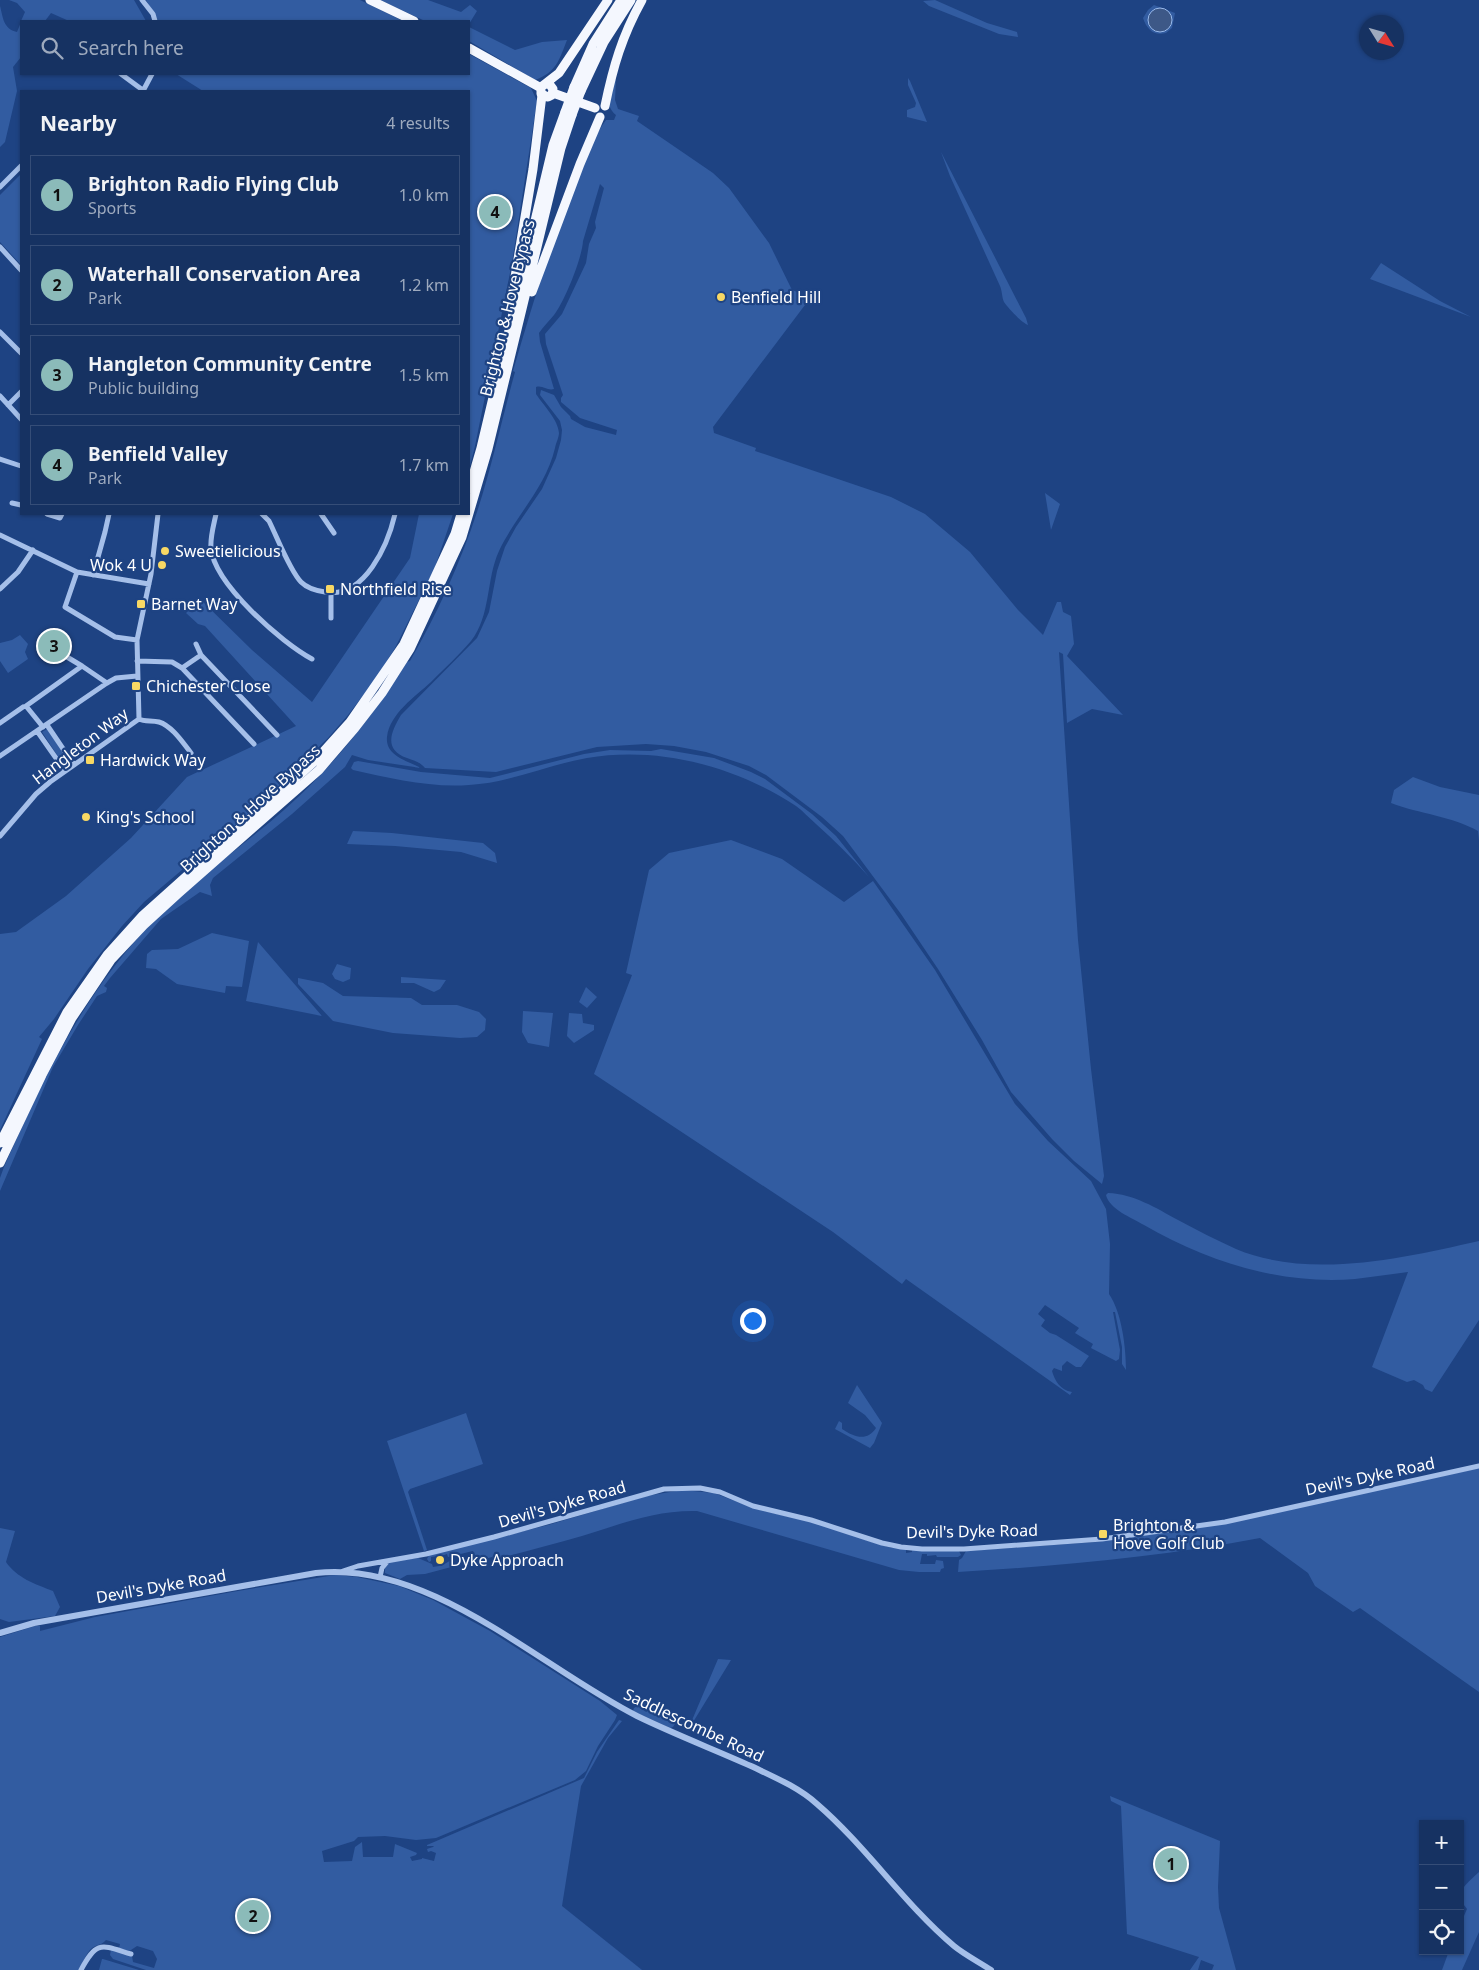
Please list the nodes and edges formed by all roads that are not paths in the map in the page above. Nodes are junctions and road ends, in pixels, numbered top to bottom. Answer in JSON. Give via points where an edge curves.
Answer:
{"nodes":[{"id":1,"x":142,"y":0,"type":"edge"},
{"id":2,"x":370,"y":0,"type":"edge"},
{"id":3,"x":608,"y":0,"type":"edge"},
{"id":4,"x":621,"y":0,"type":"edge"},
{"id":5,"x":631,"y":0,"type":"edge"},
{"id":6,"x":642,"y":0,"type":"edge"},
{"id":7,"x":155,"y":20,"type":"edge"},
{"id":8,"x":412,"y":20,"type":"edge"},
{"id":9,"x":470,"y":49,"type":"edge"},
{"id":10,"x":122,"y":75,"type":"edge"},
{"id":11,"x":151,"y":75,"type":"edge"},
{"id":12,"x":543,"y":89,"type":"junction"},
{"id":13,"x":577,"y":89,"type":"junction"},
{"id":14,"x":142,"y":90,"type":"edge"},
{"id":15,"x":144,"y":90,"type":"edge"},
{"id":16,"x":605,"y":106,"type":"junction"},
{"id":17,"x":595,"y":108,"type":"junction"},
{"id":18,"x":569,"y":114,"type":"junction"},
{"id":19,"x":600,"y":118,"type":"junction"},
{"id":20,"x":20,"y":167,"type":"edge"},
{"id":21,"x":0,"y":187,"type":"edge"},
{"id":22,"x":0,"y":247,"type":"edge"},
{"id":23,"x":20,"y":269,"type":"edge"},
{"id":24,"x":518,"y":330,"type":"junction"},
{"id":25,"x":0,"y":332,"type":"edge"},
{"id":26,"x":20,"y":351,"type":"edge"},
{"id":27,"x":503,"y":355,"type":"junction"},
{"id":28,"x":20,"y":393,"type":"edge"},
{"id":29,"x":0,"y":396,"type":"edge"},
{"id":30,"x":8,"y":405,"type":"junction"},
{"id":31,"x":20,"y":418,"type":"edge"},
{"id":32,"x":0,"y":459,"type":"edge"},
{"id":33,"x":20,"y":466,"type":"edge"},
{"id":34,"x":470,"y":486,"type":"edge"},
{"id":35,"x":12,"y":502,"type":"dead end"},
{"id":36,"x":20,"y":505,"type":"edge"},
{"id":37,"x":470,"y":510,"type":"edge"},
{"id":38,"x":50,"y":515,"type":"edge"},
{"id":39,"x":62,"y":515,"type":"edge"},
{"id":40,"x":107,"y":515,"type":"edge"},
{"id":41,"x":158,"y":515,"type":"edge"},
{"id":42,"x":216,"y":515,"type":"edge"},
{"id":43,"x":263,"y":515,"type":"edge"},
{"id":44,"x":322,"y":515,"type":"edge"},
{"id":45,"x":395,"y":515,"type":"edge"},
{"id":46,"x":461,"y":515,"type":"edge"},
{"id":47,"x":468,"y":515,"type":"edge"},
{"id":48,"x":334,"y":533,"type":"dead end"},
{"id":49,"x":0,"y":535,"type":"edge"},
{"id":50,"x":33,"y":550,"type":"junction"},
{"id":51,"x":77,"y":572,"type":"junction"},
{"id":52,"x":93,"y":575,"type":"junction"},
{"id":53,"x":149,"y":584,"type":"junction"},
{"id":54,"x":0,"y":589,"type":"edge"},
{"id":55,"x":331,"y":593,"type":"junction"},
{"id":56,"x":330,"y":618,"type":"dead end"},
{"id":57,"x":137,"y":640,"type":"junction"},
{"id":58,"x":196,"y":644,"type":"dead end"},
{"id":59,"x":51,"y":654,"type":"dead end"},
{"id":60,"x":201,"y":655,"type":"junction"},
{"id":61,"x":312,"y":659,"type":"dead end"},
{"id":62,"x":137,"y":661,"type":"junction"},
{"id":63,"x":82,"y":666,"type":"junction"},
{"id":64,"x":182,"y":668,"type":"junction"},
{"id":65,"x":137,"y":676,"type":"junction"},
{"id":66,"x":107,"y":683,"type":"junction"},
{"id":67,"x":23,"y":707,"type":"dead end"},
{"id":68,"x":139,"y":719,"type":"junction"},
{"id":69,"x":0,"y":723,"type":"edge"},
{"id":70,"x":45,"y":726,"type":"junction"},
{"id":71,"x":37,"y":731,"type":"junction"},
{"id":72,"x":276,"y":735,"type":"dead end"},
{"id":73,"x":254,"y":744,"type":"dead end"},
{"id":74,"x":191,"y":753,"type":"dead end"},
{"id":75,"x":0,"y":756,"type":"edge"},
{"id":76,"x":74,"y":765,"type":"junction"},
{"id":77,"x":65,"y":771,"type":"junction"},
{"id":78,"x":0,"y":836,"type":"edge"},
{"id":79,"x":0,"y":1143,"type":"edge"},
{"id":80,"x":0,"y":1163,"type":"edge"},
{"id":81,"x":1479,"y":1466,"type":"edge"},
{"id":82,"x":387,"y":1562,"type":"junction"},
{"id":83,"x":343,"y":1571,"type":"junction"},
{"id":84,"x":380,"y":1577,"type":"junction"},
{"id":85,"x":0,"y":1633,"type":"edge"},
{"id":86,"x":131,"y":1954,"type":"dead end"},
{"id":87,"x":81,"y":1970,"type":"edge"},
{"id":88,"x":991,"y":1970,"type":"edge"}],
"edges":[{"from":1,"to":7,"type":"street"},
{"from":2,"to":8,"type":"highway"},
{"from":3,"to":12,"type":"highway","via":[[559,73]]},
{"from":4,"to":13,"type":"highway","name":"Brighton & Hove Bypass","via":[[594,44]]},
{"from":5,"to":13,"type":"highway","name":"Brighton & Hove Bypass"},
{"from":6,"to":16,"type":"highway","via":[[620,46]]},
{"from":9,"to":12,"type":"highway"},
{"from":10,"to":14,"type":"street"},
{"from":11,"to":15,"type":"street"},
{"from":12,"to":17,"type":"highway","via":[[552,87],[552,93]]},
{"from":12,"to":27,"type":"highway"},
{"from":13,"to":18,"type":"highway","name":"Brighton & Hove Bypass","bridge":true},
{"from":16,"to":17,"type":"highway"},
{"from":16,"to":19,"type":"highway","via":[[607,113]]},
{"from":17,"to":19,"type":"highway","via":[[595,114]]},
{"from":18,"to":24,"type":"highway","name":"Brighton & Hove Bypass"},
{"from":18,"to":27,"type":"highway","name":"Brighton & Hove Bypass","via":[[553,145]]},
{"from":19,"to":24,"type":"highway"},
{"from":20,"to":21,"type":"street"},
{"from":22,"to":23,"type":"street"},
{"from":24,"to":37,"type":"highway","name":"Brighton & Hove Bypass"},
{"from":25,"to":26,"type":"street"},
{"from":27,"to":34,"type":"highway","name":"Brighton & Hove Bypass"},
{"from":28,"to":30,"type":"street"},
{"from":29,"to":30,"type":"street"},
{"from":30,"to":31,"type":"street"},
{"from":32,"to":33,"type":"street"},
{"from":35,"to":36,"type":"street"},
{"from":38,"to":39,"type":"street","via":[[60,518]]},
{"from":40,"to":52,"type":"street"},
{"from":41,"to":53,"type":"street","name":"Hangleton Way"},
{"from":42,"to":61,"type":"street","via":[[211,548],[217,567],[230,587],[280,638]]},
{"from":43,"to":55,"type":"street","via":[[302,582],[317,591]]},
{"from":44,"to":48,"type":"street"},
{"from":45,"to":55,"type":"street","via":[[390,535],[378,560],[362,579],[346,590]]},
{"from":46,"to":79,"type":"highway","name":"Brighton & Hove Bypass","via":[[404,644],[350,722],[314,762],[143,915],[106,954],[67,1012]]},
{"from":47,"to":80,"type":"highway","name":"Brighton & Hove Bypass","via":[[462,537],[410,649],[377,700],[319,770],[179,893],[111,960],[72,1018]]},
{"from":49,"to":50,"type":"street"},
{"from":50,"to":51,"type":"street"},
{"from":50,"to":54,"type":"street","via":[[18,572]]},
{"from":51,"to":52,"type":"street"},
{"from":51,"to":57,"type":"street","via":[[65,607],[114,637]]},
{"from":52,"to":53,"type":"street"},
{"from":53,"to":57,"type":"street","name":"Hangleton Way"},
{"from":55,"to":56,"type":"street"},
{"from":57,"to":62,"type":"street","name":"Hangleton Way"},
{"from":58,"to":60,"type":"street"},
{"from":59,"to":63,"type":"street","via":[[56,651]]},
{"from":60,"to":64,"type":"street"},
{"from":60,"to":72,"type":"street"},
{"from":62,"to":64,"type":"street","via":[[172,662]]},
{"from":62,"to":65,"type":"street","name":"Hangleton Way"},
{"from":63,"to":66,"type":"street"},
{"from":63,"to":70,"type":"street","via":[[26,706]]},
{"from":64,"to":73,"type":"street"},
{"from":65,"to":66,"type":"street","via":[[116,678]]},
{"from":65,"to":68,"type":"street","name":"Hangleton Way"},
{"from":66,"to":70,"type":"street"},
{"from":67,"to":69,"type":"street"},
{"from":68,"to":74,"type":"street","via":[[164,724]]},
{"from":68,"to":76,"type":"street","name":"Hangleton Way"},
{"from":70,"to":71,"type":"street"},
{"from":70,"to":76,"type":"street"},
{"from":71,"to":75,"type":"street"},
{"from":71,"to":77,"type":"street"},
{"from":76,"to":77,"type":"street","name":"Hangleton Way"},
{"from":77,"to":78,"type":"street","name":"Hangleton Way","via":[[36,794]]},
{"from":81,"to":82,"type":"street","name":"Devil's Dyke Road","via":[[1225,1522],[1102,1539],[964,1549],[901,1547],[753,1506],[720,1492],[700,1488],[664,1489],[494,1537]]},
{"from":82,"to":83,"type":"street","name":"Devil's Dyke Road"},
{"from":82,"to":84,"type":"street"},
{"from":83,"to":84,"type":"street","name":"Saddlescombe Road"},
{"from":83,"to":85,"type":"street","name":"Devil's Dyke Road","via":[[88,1613]]},
{"from":84,"to":88,"type":"street","name":"Saddlescombe Road","via":[[427,1592],[638,1716],[788,1783],[817,1803],[955,1947]]},
{"from":86,"to":87,"type":"street","via":[[103,1946],[95,1948]]}]}
